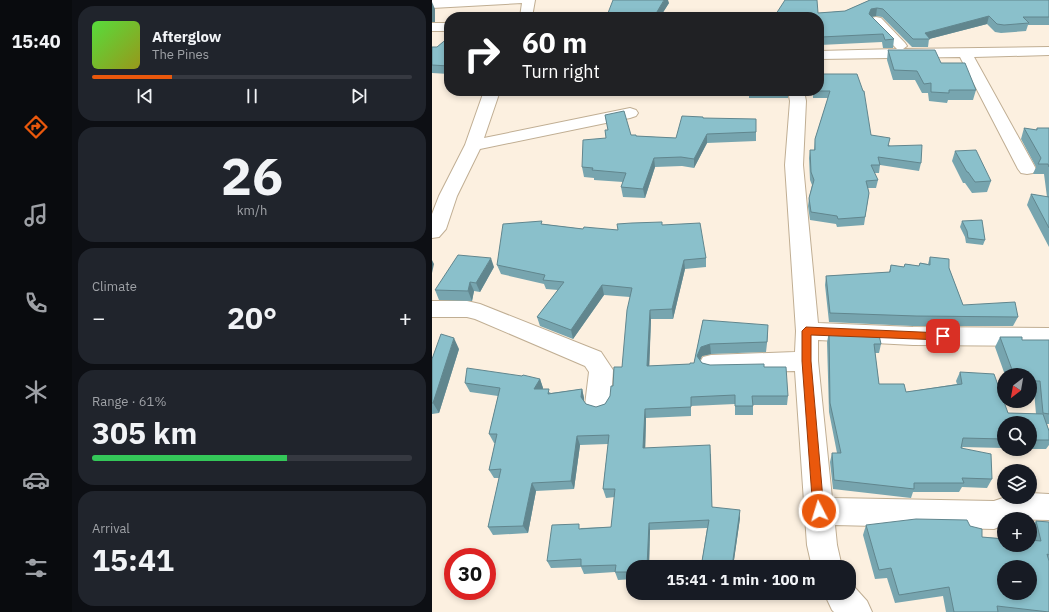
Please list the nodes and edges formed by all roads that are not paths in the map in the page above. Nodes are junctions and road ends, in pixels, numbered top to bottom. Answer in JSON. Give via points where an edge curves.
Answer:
{"nodes":[{"id":1,"x":518,"y":0,"type":"edge"},
{"id":2,"x":529,"y":0,"type":"edge"},
{"id":3,"x":432,"y":4,"type":"edge"},
{"id":4,"x":529,"y":12,"type":"edge"},
{"id":5,"x":876,"y":21,"type":"edge"},
{"id":6,"x":432,"y":27,"type":"edge"},
{"id":7,"x":444,"y":27,"type":"edge"},
{"id":8,"x":1049,"y":51,"type":"edge"},
{"id":9,"x":964,"y":52,"type":"junction"},
{"id":10,"x":908,"y":54,"type":"junction"},
{"id":11,"x":824,"y":55,"type":"edge"},
{"id":12,"x":490,"y":96,"type":"edge"},
{"id":13,"x":797,"y":96,"type":"edge"},
{"id":14,"x":630,"y":113,"type":"dead end"},
{"id":15,"x":473,"y":145,"type":"junction"},
{"id":16,"x":1027,"y":169,"type":"dead end"},
{"id":17,"x":432,"y":232,"type":"edge"},
{"id":18,"x":432,"y":309,"type":"edge"},
{"id":19,"x":806,"y":331,"type":"junction"},
{"id":20,"x":1049,"y":338,"type":"edge"},
{"id":21,"x":806,"y":361,"type":"junction"},
{"id":22,"x":711,"y":364,"type":"edge"},
{"id":23,"x":598,"y":405,"type":"edge"},
{"id":24,"x":1049,"y":507,"type":"edge"},
{"id":25,"x":819,"y":511,"type":"junction"},
{"id":26,"x":825,"y":560,"type":"edge"},
{"id":27,"x":844,"y":600,"type":"edge"},
{"id":28,"x":856,"y":612,"type":"edge"}],
"edges":[{"from":1,"to":3,"type":"street"},
{"from":2,"to":4,"type":"street"},
{"from":5,"to":10,"type":"street"},
{"from":6,"to":7,"type":"street"},
{"from":8,"to":9,"type":"street"},
{"from":9,"to":10,"type":"street"},
{"from":9,"to":16,"type":"street"},
{"from":10,"to":11,"type":"street"},
{"from":12,"to":15,"type":"street"},
{"from":13,"to":19,"type":"street","via":[[794,166]]},
{"from":14,"to":15,"type":"street"},
{"from":15,"to":17,"type":"street","via":[[448,196],[436,229]]},
{"from":18,"to":23,"type":"street","via":[[467,309],[480,312],[593,359],[601,370]]},
{"from":19,"to":20,"type":"street"},
{"from":19,"to":21,"type":"street"},
{"from":21,"to":22,"type":"street"},
{"from":21,"to":25,"type":"street"},
{"from":24,"to":25,"type":"street","via":[[1018,506],[994,514]]},
{"from":25,"to":26,"type":"street"},
{"from":27,"to":28,"type":"street"}]}
